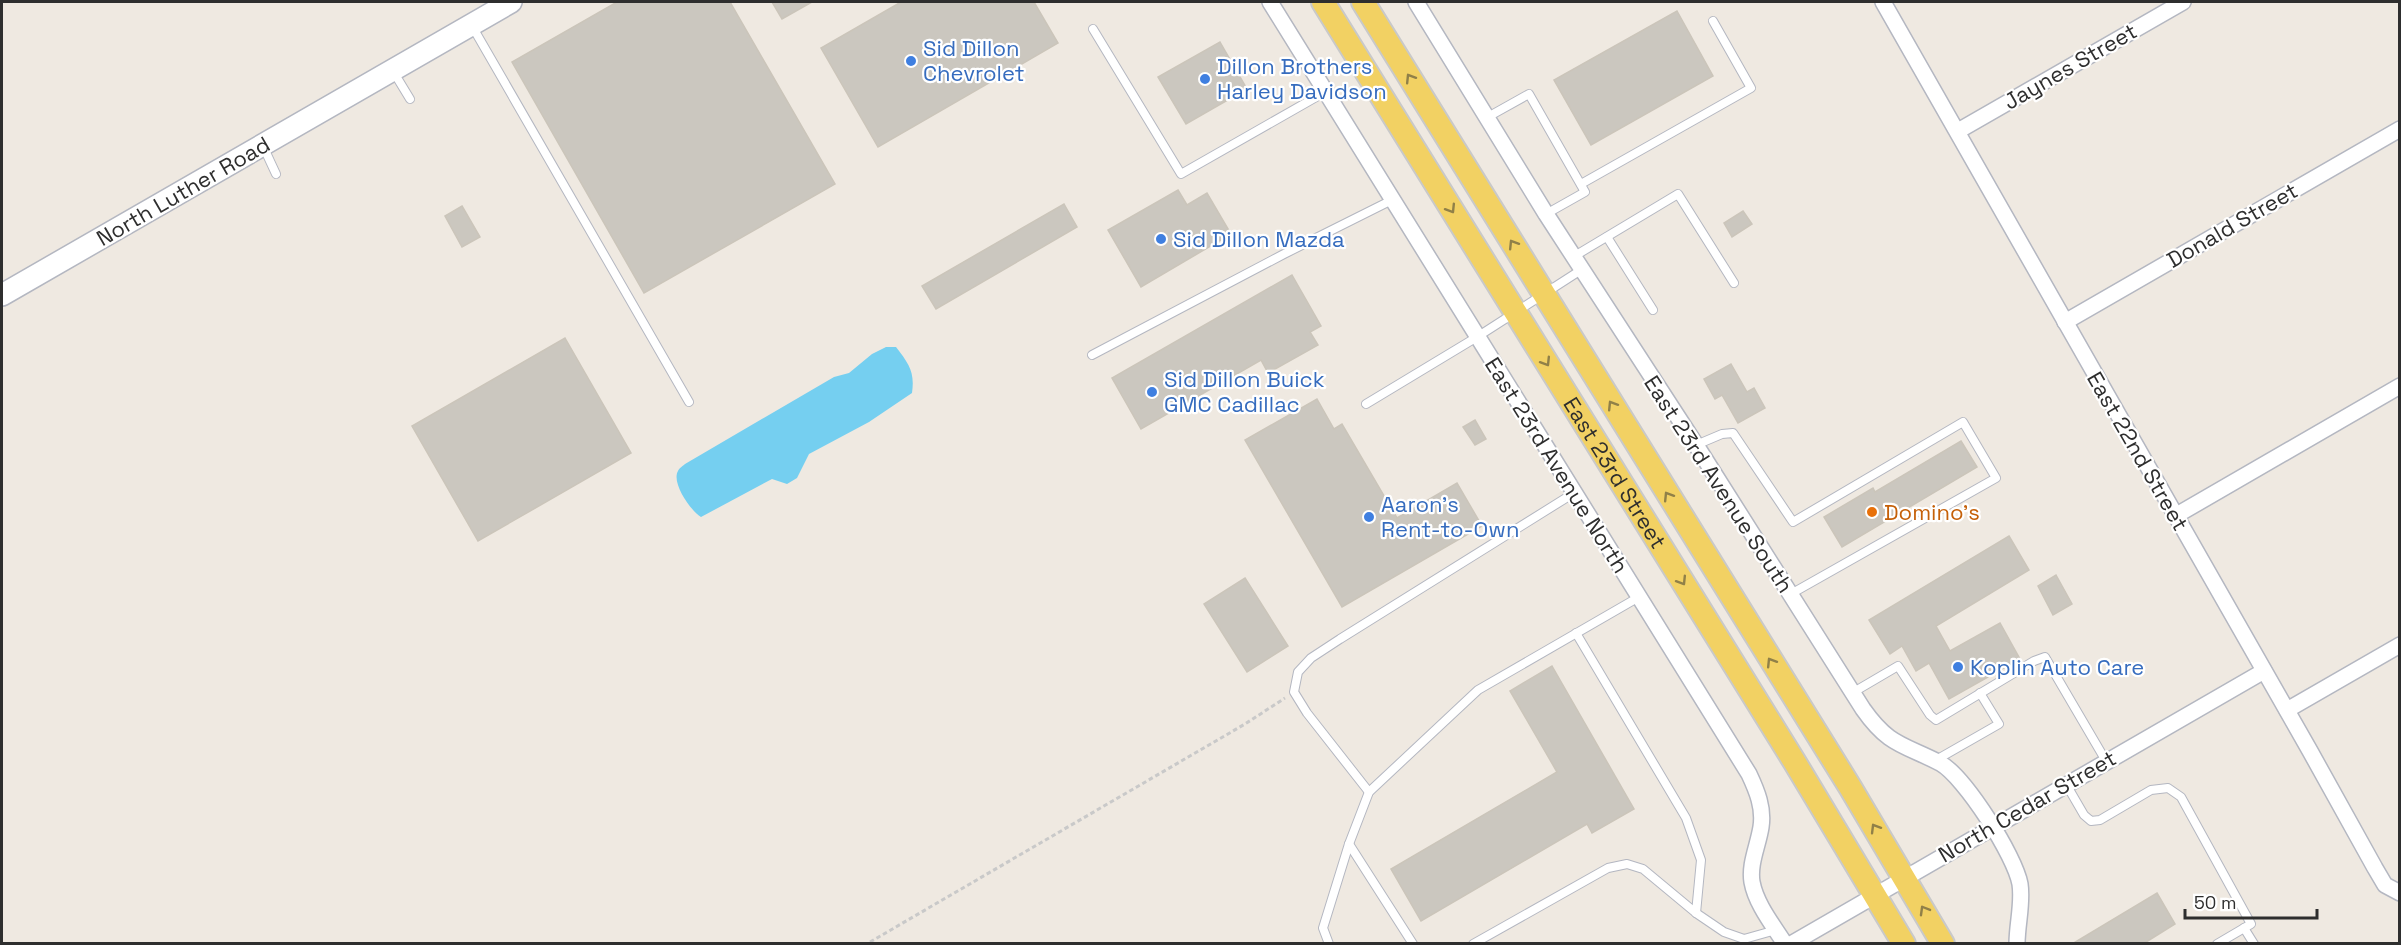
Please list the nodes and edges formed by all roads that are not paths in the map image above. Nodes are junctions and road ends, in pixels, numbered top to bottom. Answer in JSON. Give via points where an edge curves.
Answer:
{"nodes":[{"id":1,"x":511,"y":2,"type":"edge"},
{"id":2,"x":1270,"y":2,"type":"edge"},
{"id":3,"x":1323,"y":2,"type":"edge"},
{"id":4,"x":1364,"y":2,"type":"edge"},
{"id":5,"x":1416,"y":2,"type":"edge"},
{"id":6,"x":1883,"y":2,"type":"edge"},
{"id":7,"x":2183,"y":2,"type":"edge"},
{"id":8,"x":1713,"y":21,"type":"dead end"},
{"id":9,"x":472,"y":24,"type":"junction"},
{"id":10,"x":1093,"y":29,"type":"dead end"},
{"id":11,"x":392,"y":70,"type":"junction"},
{"id":12,"x":1325,"y":92,"type":"junction"},
{"id":13,"x":410,"y":99,"type":"dead end"},
{"id":14,"x":1486,"y":118,"type":"junction"},
{"id":15,"x":2400,"y":129,"type":"edge"},
{"id":16,"x":1958,"y":131,"type":"junction"},
{"id":17,"x":262,"y":145,"type":"junction"},
{"id":18,"x":276,"y":174,"type":"dead end"},
{"id":19,"x":1581,"y":184,"type":"junction"},
{"id":20,"x":1392,"y":201,"type":"junction"},
{"id":21,"x":1546,"y":214,"type":"junction"},
{"id":22,"x":1607,"y":237,"type":"junction"},
{"id":23,"x":1577,"y":263,"type":"junction"},
{"id":24,"x":1734,"y":283,"type":"dead end"},
{"id":25,"x":1544,"y":294,"type":"junction"},
{"id":26,"x":2,"y":295,"type":"edge"},
{"id":27,"x":1653,"y":310,"type":"dead end"},
{"id":28,"x":1515,"y":312,"type":"junction"},
{"id":29,"x":2064,"y":322,"type":"junction"},
{"id":30,"x":1477,"y":337,"type":"junction"},
{"id":31,"x":1092,"y":355,"type":"dead end"},
{"id":32,"x":2400,"y":386,"type":"edge"},
{"id":33,"x":688,"y":402,"type":"dead end"},
{"id":34,"x":1366,"y":404,"type":"dead end"},
{"id":35,"x":1696,"y":445,"type":"junction"},
{"id":36,"x":1574,"y":493,"type":"junction"},
{"id":37,"x":2175,"y":516,"type":"junction"},
{"id":38,"x":1790,"y":595,"type":"junction"},
{"id":39,"x":1639,"y":597,"type":"junction"},
{"id":40,"x":1576,"y":633,"type":"junction"},
{"id":41,"x":2400,"y":645,"type":"edge"},
{"id":42,"x":2264,"y":671,"type":"junction"},
{"id":43,"x":1852,"y":693,"type":"junction"},
{"id":44,"x":1980,"y":693,"type":"junction"},
{"id":45,"x":2287,"y":710,"type":"junction"},
{"id":46,"x":1935,"y":761,"type":"junction"},
{"id":47,"x":2106,"y":761,"type":"junction"},
{"id":48,"x":2066,"y":784,"type":"junction"},
{"id":49,"x":1369,"y":792,"type":"junction"},
{"id":50,"x":1992,"y":826,"type":"junction"},
{"id":51,"x":1349,"y":844,"type":"junction"},
{"id":52,"x":1905,"y":877,"type":"junction"},
{"id":53,"x":2400,"y":893,"type":"edge"},
{"id":54,"x":1875,"y":895,"type":"junction"},
{"id":55,"x":1696,"y":913,"type":"junction"},
{"id":56,"x":2244,"y":928,"type":"junction"},
{"id":57,"x":1776,"y":930,"type":"junction"},
{"id":58,"x":1329,"y":944,"type":"edge"},
{"id":59,"x":1413,"y":944,"type":"edge"},
{"id":60,"x":1473,"y":944,"type":"edge"},
{"id":61,"x":1785,"y":944,"type":"edge"},
{"id":62,"x":1791,"y":944,"type":"edge"},
{"id":63,"x":1904,"y":944,"type":"edge"},
{"id":64,"x":1943,"y":944,"type":"edge"},
{"id":65,"x":2017,"y":944,"type":"edge"},
{"id":66,"x":2217,"y":944,"type":"edge"},
{"id":67,"x":2254,"y":944,"type":"edge"}],
"edges":[{"from":1,"to":9,"type":"street","name":"North Luther Road"},
{"from":2,"to":12,"type":"street","name":"East 23rd Avenue North"},
{"from":3,"to":28,"type":"main road","name":"East 23rd Street","one_way":true},
{"from":25,"to":4,"type":"main road","name":"East 23rd Street","one_way":true},
{"from":5,"to":14,"type":"street","name":"East 23rd Avenue South"},
{"from":6,"to":16,"type":"street","name":"East 22nd Street"},
{"from":7,"to":16,"type":"street","name":"Jaynes Street"},
{"from":8,"to":19,"type":"lane","via":[[1751,88]]},
{"from":9,"to":11,"type":"street","name":"North Luther Road"},
{"from":9,"to":33,"type":"lane"},
{"from":10,"to":12,"type":"lane","via":[[1181,174]]},
{"from":11,"to":13,"type":"lane"},
{"from":11,"to":17,"type":"street","name":"North Luther Road"},
{"from":12,"to":20,"type":"street","name":"East 23rd Avenue North"},
{"from":14,"to":19,"type":"lane","via":[[1529,94]]},
{"from":14,"to":21,"type":"street","name":"East 23rd Avenue South"},
{"from":15,"to":29,"type":"street","name":"Donald Street"},
{"from":16,"to":29,"type":"street","name":"East 22nd Street"},
{"from":17,"to":18,"type":"lane"},
{"from":17,"to":26,"type":"street","name":"North Luther Road"},
{"from":19,"to":21,"type":"lane","via":[[1585,192]]},
{"from":20,"to":30,"type":"street","name":"East 23rd Avenue North"},
{"from":20,"to":31,"type":"lane"},
{"from":21,"to":23,"type":"street","name":"East 23rd Avenue South"},
{"from":22,"to":23,"type":"lane"},
{"from":22,"to":24,"type":"lane","via":[[1678,194]]},
{"from":22,"to":27,"type":"lane"},
{"from":23,"to":25,"type":"lane"},
{"from":23,"to":35,"type":"street","name":"East 23rd Avenue South"},
{"from":25,"to":28,"type":"lane"},
{"from":52,"to":25,"type":"main road","name":"East 23rd Street","one_way":true},
{"from":28,"to":30,"type":"lane"},
{"from":28,"to":54,"type":"main road","name":"East 23rd Street","one_way":true},
{"from":29,"to":37,"type":"street","name":"East 22nd Street"},
{"from":30,"to":34,"type":"lane"},
{"from":30,"to":36,"type":"street","name":"East 23rd Avenue North"},
{"from":32,"to":37,"type":"street"},
{"from":35,"to":38,"type":"street","name":"East 23rd Avenue South"},
{"from":35,"to":38,"type":"lane","via":[[1733,433],[1792,522],[1963,422],[1996,478]]},
{"from":36,"to":39,"type":"street","name":"East 23rd Avenue North"},
{"from":36,"to":49,"type":"lane","via":[[1311,658],[1298,672],[1294,692]]},
{"from":37,"to":42,"type":"street","name":"East 22nd Street"},
{"from":38,"to":43,"type":"street","name":"East 23rd Avenue South"},
{"from":39,"to":40,"type":"lane"},
{"from":39,"to":57,"type":"street","name":"East 23rd Avenue North","via":[[1756,789],[1762,814],[1752,884]]},
{"from":40,"to":49,"type":"lane","via":[[1478,690]]},
{"from":40,"to":55,"type":"lane","via":[[1686,818],[1701,860]]},
{"from":41,"to":45,"type":"street"},
{"from":42,"to":45,"type":"street","name":"East 22nd Street"},
{"from":42,"to":47,"type":"street","name":"North Cedar Street"},
{"from":43,"to":44,"type":"lane","via":[[1898,666],[1936,720]]},
{"from":43,"to":46,"type":"street","name":"East 23rd Avenue South","via":[[1884,736]]},
{"from":44,"to":46,"type":"lane","via":[[1999,724]]},
{"from":44,"to":47,"type":"lane","via":[[2045,657]]},
{"from":45,"to":53,"type":"street","name":"East 22nd Street","via":[[2385,885]]},
{"from":46,"to":50,"type":"street","name":"East 23rd Avenue South","via":[[1961,782]]},
{"from":47,"to":48,"type":"street","name":"North Cedar Street"},
{"from":48,"to":50,"type":"street","name":"North Cedar Street"},
{"from":48,"to":56,"type":"lane","via":[[2091,821],[2100,820],[2151,790],[2168,788],[2181,797],[2251,924]]},
{"from":49,"to":51,"type":"lane"},
{"from":50,"to":52,"type":"street","name":"North Cedar Street"},
{"from":50,"to":65,"type":"street","name":"East 23rd Avenue South","via":[[2010,857],[2020,886]]},
{"from":51,"to":58,"type":"lane","via":[[1323,928]]},
{"from":51,"to":59,"type":"lane"},
{"from":52,"to":54,"type":"street","name":"North Cedar Street"},
{"from":64,"to":52,"type":"main road","name":"East 23rd Street","one_way":true},
{"from":54,"to":62,"type":"street","name":"North Cedar Street"},
{"from":54,"to":63,"type":"main road","name":"East 23rd Street"},
{"from":55,"to":57,"type":"lane","via":[[1724,932],[1744,939]]},
{"from":55,"to":60,"type":"lane","via":[[1643,869],[1627,864],[1608,868]]},
{"from":56,"to":66,"type":"lane"},
{"from":56,"to":67,"type":"lane"},
{"from":57,"to":61,"type":"street","name":"East 23rd Avenue North"}]}
